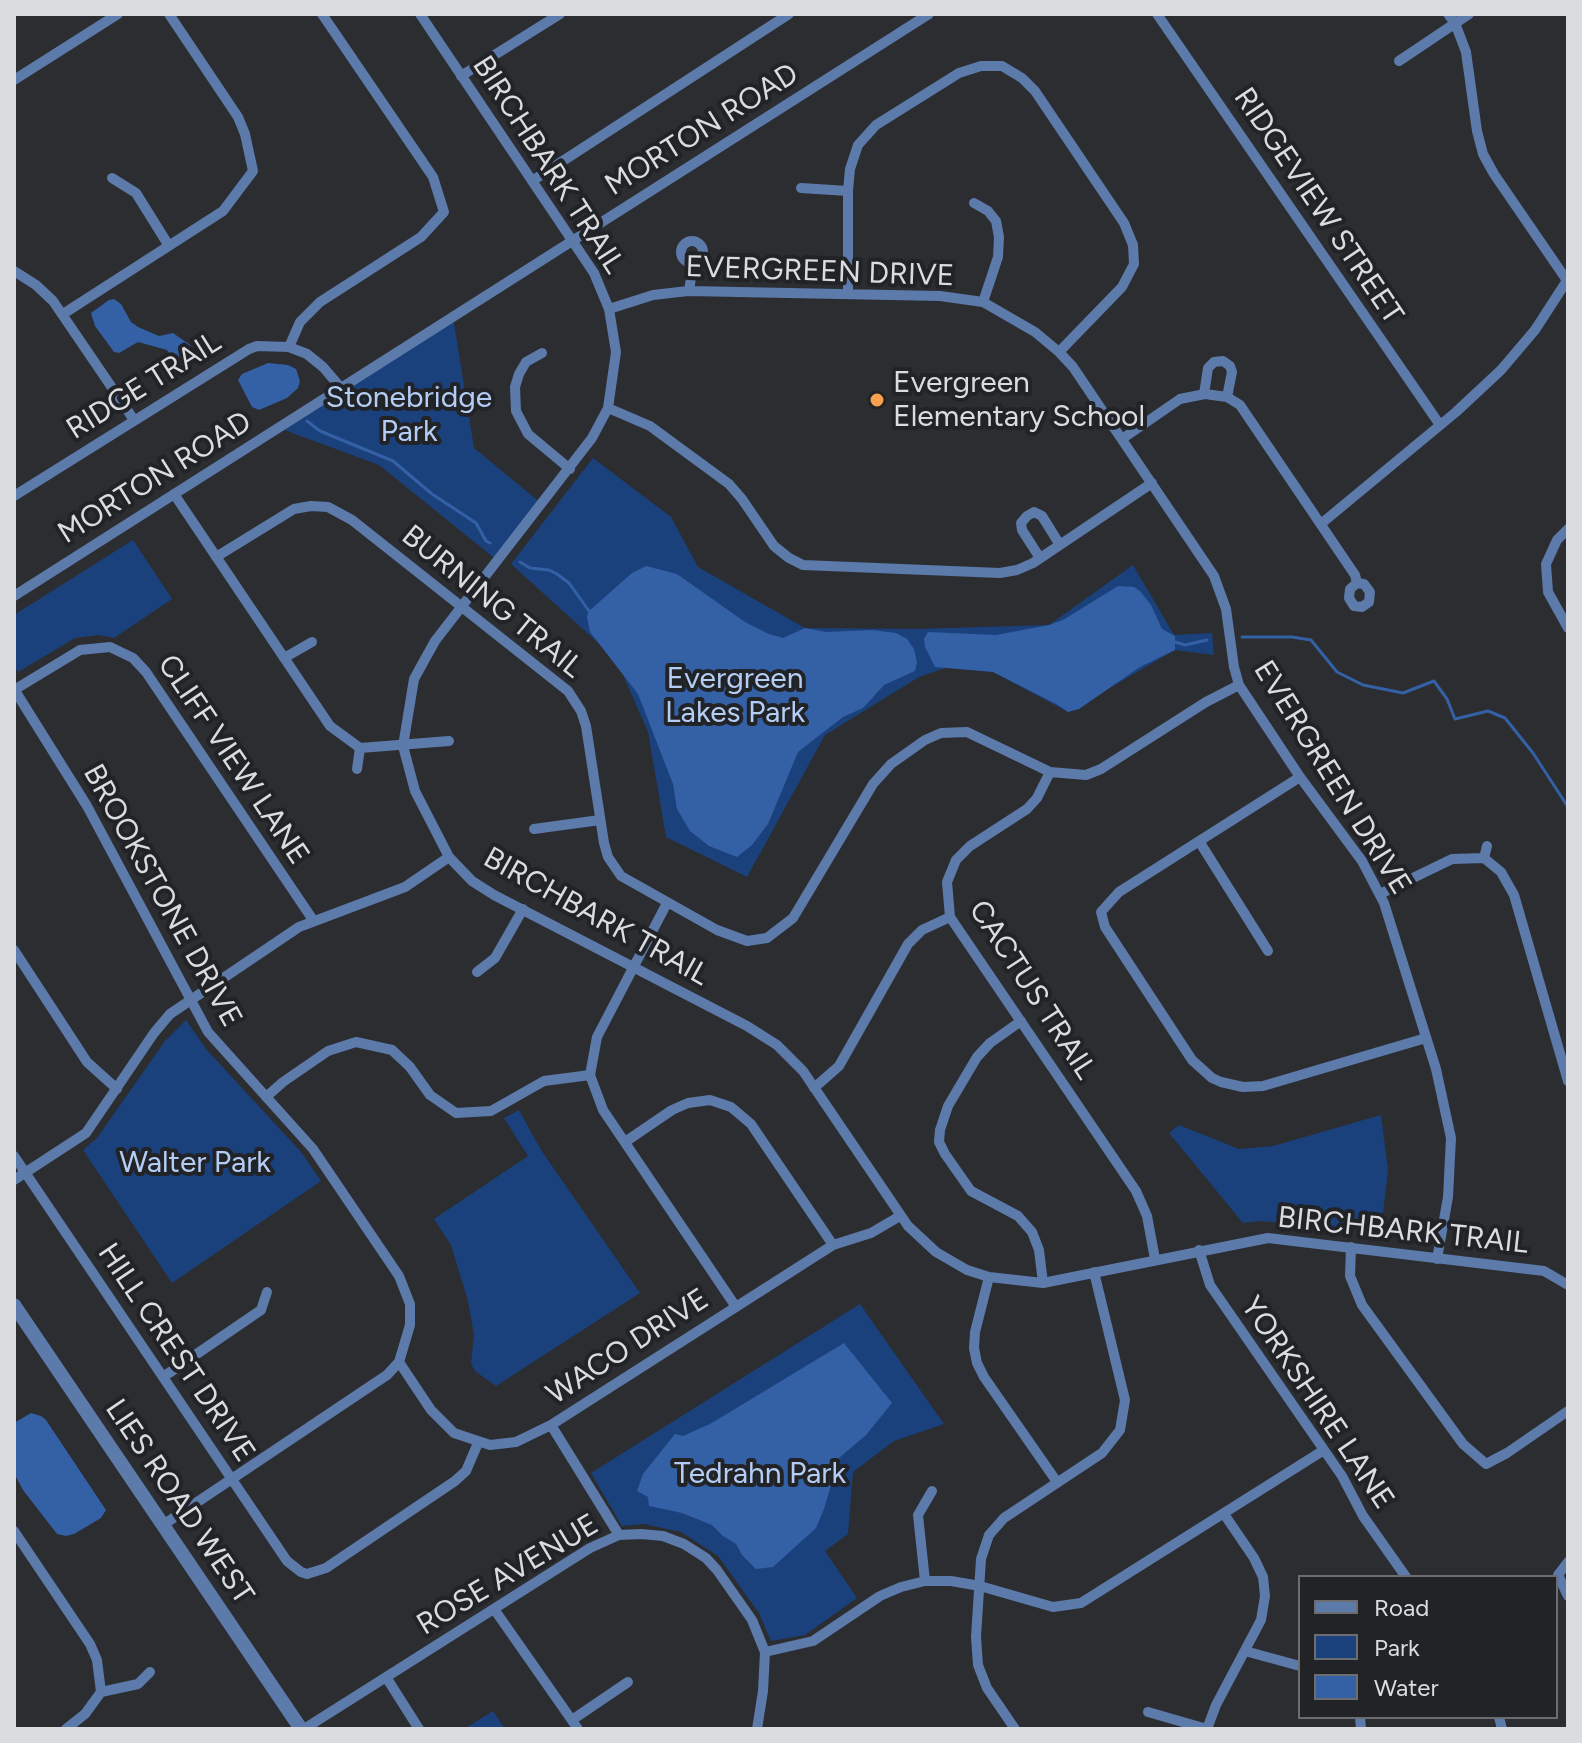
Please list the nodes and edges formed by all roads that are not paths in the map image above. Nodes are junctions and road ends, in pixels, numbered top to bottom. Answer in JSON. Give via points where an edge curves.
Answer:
{"nodes":[{"id":1,"x":118,"y":14,"type":"edge"},
{"id":2,"x":169,"y":14,"type":"edge"},
{"id":3,"x":322,"y":14,"type":"edge"},
{"id":4,"x":420,"y":14,"type":"edge"},
{"id":5,"x":560,"y":14,"type":"edge"},
{"id":6,"x":789,"y":14,"type":"edge"},
{"id":7,"x":929,"y":14,"type":"edge"},
{"id":8,"x":1157,"y":14,"type":"edge"},
{"id":9,"x":1469,"y":14,"type":"edge"},
{"id":10,"x":1452,"y":18,"type":"edge"},
{"id":11,"x":1399,"y":61,"type":"dead end"},
{"id":12,"x":461,"y":76,"type":"junction"},
{"id":13,"x":14,"y":80,"type":"edge"},
{"id":14,"x":112,"y":178,"type":"dead end"},
{"id":15,"x":532,"y":181,"type":"junction"},
{"id":16,"x":801,"y":188,"type":"dead end"},
{"id":17,"x":848,"y":191,"type":"junction"},
{"id":18,"x":974,"y":203,"type":"dead end"},
{"id":19,"x":572,"y":241,"type":"junction"},
{"id":20,"x":169,"y":246,"type":"junction"},
{"id":21,"x":693,"y":264,"type":"dead end"},
{"id":22,"x":14,"y":271,"type":"edge"},
{"id":23,"x":1568,"y":281,"type":"edge"},
{"id":24,"x":689,"y":291,"type":"junction"},
{"id":25,"x":848,"y":294,"type":"junction"},
{"id":26,"x":983,"y":302,"type":"junction"},
{"id":27,"x":609,"y":309,"type":"junction"},
{"id":28,"x":63,"y":314,"type":"junction"},
{"id":29,"x":289,"y":347,"type":"junction"},
{"id":30,"x":1059,"y":352,"type":"junction"},
{"id":31,"x":542,"y":353,"type":"dead end"},
{"id":32,"x":341,"y":388,"type":"junction"},
{"id":33,"x":1204,"y":394,"type":"junction"},
{"id":34,"x":1227,"y":397,"type":"junction"},
{"id":35,"x":608,"y":408,"type":"junction"},
{"id":36,"x":134,"y":420,"type":"junction"},
{"id":37,"x":1440,"y":425,"type":"junction"},
{"id":38,"x":1122,"y":439,"type":"junction"},
{"id":39,"x":570,"y":469,"type":"junction"},
{"id":40,"x":1152,"y":483,"type":"junction"},
{"id":41,"x":16,"y":490,"type":"edge"},
{"id":42,"x":174,"y":494,"type":"junction"},
{"id":43,"x":1322,"y":523,"type":"junction"},
{"id":44,"x":1568,"y":529,"type":"edge"},
{"id":45,"x":1060,"y":545,"type":"junction"},
{"id":46,"x":216,"y":557,"type":"junction"},
{"id":47,"x":1040,"y":558,"type":"junction"},
{"id":48,"x":1357,"y":583,"type":"dead end"},
{"id":49,"x":14,"y":596,"type":"edge"},
{"id":50,"x":462,"y":606,"type":"junction"},
{"id":51,"x":1568,"y":628,"type":"edge"},
{"id":52,"x":312,"y":642,"type":"dead end"},
{"id":53,"x":284,"y":658,"type":"junction"},
{"id":54,"x":1239,"y":685,"type":"junction"},
{"id":55,"x":14,"y":690,"type":"edge"},
{"id":56,"x":449,"y":741,"type":"dead end"},
{"id":57,"x":403,"y":746,"type":"junction"},
{"id":58,"x":360,"y":748,"type":"junction"},
{"id":59,"x":357,"y":769,"type":"dead end"},
{"id":60,"x":1050,"y":772,"type":"junction"},
{"id":61,"x":1300,"y":777,"type":"junction"},
{"id":62,"x":600,"y":820,"type":"junction"},
{"id":63,"x":534,"y":829,"type":"dead end"},
{"id":64,"x":1199,"y":841,"type":"junction"},
{"id":65,"x":1487,"y":846,"type":"dead end"},
{"id":66,"x":449,"y":857,"type":"junction"},
{"id":67,"x":1484,"y":858,"type":"junction"},
{"id":68,"x":1380,"y":894,"type":"junction"},
{"id":69,"x":667,"y":903,"type":"junction"},
{"id":70,"x":523,"y":909,"type":"junction"},
{"id":71,"x":950,"y":917,"type":"junction"},
{"id":72,"x":313,"y":920,"type":"junction"},
{"id":73,"x":14,"y":950,"type":"edge"},
{"id":74,"x":1268,"y":951,"type":"dead end"},
{"id":75,"x":633,"y":967,"type":"junction"},
{"id":76,"x":477,"y":972,"type":"dead end"},
{"id":77,"x":190,"y":1000,"type":"junction"},
{"id":78,"x":1021,"y":1021,"type":"junction"},
{"id":79,"x":1426,"y":1038,"type":"junction"},
{"id":80,"x":590,"y":1075,"type":"junction"},
{"id":81,"x":1568,"y":1081,"type":"edge"},
{"id":82,"x":814,"y":1088,"type":"junction"},
{"id":83,"x":117,"y":1089,"type":"junction"},
{"id":84,"x":266,"y":1097,"type":"junction"},
{"id":85,"x":625,"y":1142,"type":"junction"},
{"id":86,"x":14,"y":1156,"type":"edge"},
{"id":87,"x":26,"y":1173,"type":"junction"},
{"id":88,"x":14,"y":1180,"type":"edge"},
{"id":89,"x":900,"y":1216,"type":"junction"},
{"id":90,"x":833,"y":1245,"type":"junction"},
{"id":91,"x":1351,"y":1247,"type":"junction"},
{"id":92,"x":1199,"y":1250,"type":"junction"},
{"id":93,"x":1155,"y":1259,"type":"junction"},
{"id":94,"x":1437,"y":1259,"type":"junction"},
{"id":95,"x":1094,"y":1272,"type":"junction"},
{"id":96,"x":989,"y":1277,"type":"junction"},
{"id":97,"x":1043,"y":1283,"type":"junction"},
{"id":98,"x":1568,"y":1285,"type":"edge"},
{"id":99,"x":267,"y":1292,"type":"dead end"},
{"id":100,"x":14,"y":1305,"type":"edge"},
{"id":101,"x":736,"y":1307,"type":"junction"},
{"id":102,"x":399,"y":1362,"type":"junction"},
{"id":103,"x":163,"y":1377,"type":"junction"},
{"id":104,"x":1568,"y":1411,"type":"edge"},
{"id":105,"x":551,"y":1425,"type":"junction"},
{"id":106,"x":478,"y":1443,"type":"junction"},
{"id":107,"x":1324,"y":1450,"type":"junction"},
{"id":108,"x":232,"y":1480,"type":"junction"},
{"id":109,"x":1057,"y":1482,"type":"junction"},
{"id":110,"x":932,"y":1491,"type":"dead end"},
{"id":111,"x":1224,"y":1514,"type":"junction"},
{"id":112,"x":163,"y":1525,"type":"junction"},
{"id":113,"x":14,"y":1531,"type":"edge"},
{"id":114,"x":619,"y":1535,"type":"junction"},
{"id":115,"x":1568,"y":1562,"type":"edge"},
{"id":116,"x":1405,"y":1575,"type":"edge"},
{"id":117,"x":925,"y":1581,"type":"junction"},
{"id":118,"x":980,"y":1586,"type":"junction"},
{"id":119,"x":1568,"y":1596,"type":"edge"},
{"id":120,"x":494,"y":1609,"type":"junction"},
{"id":121,"x":1245,"y":1651,"type":"junction"},
{"id":122,"x":765,"y":1652,"type":"junction"},
{"id":123,"x":1298,"y":1665,"type":"edge"},
{"id":124,"x":150,"y":1672,"type":"dead end"},
{"id":125,"x":386,"y":1677,"type":"junction"},
{"id":126,"x":628,"y":1682,"type":"dead end"},
{"id":127,"x":101,"y":1692,"type":"junction"},
{"id":128,"x":1148,"y":1712,"type":"dead end"},
{"id":129,"x":575,"y":1725,"type":"edge"},
{"id":130,"x":66,"y":1729,"type":"edge"},
{"id":131,"x":303,"y":1729,"type":"edge"},
{"id":132,"x":419,"y":1729,"type":"edge"},
{"id":133,"x":757,"y":1729,"type":"edge"},
{"id":134,"x":1015,"y":1729,"type":"edge"},
{"id":135,"x":1207,"y":1729,"type":"edge"}],
"edges":[{"from":1,"to":13,"type":"street"},
{"from":2,"to":20,"type":"street","via":[[238,117],[253,171],[223,211]]},
{"from":3,"to":29,"type":"street","via":[[433,177],[444,212],[421,237],[320,302],[300,322]]},
{"from":4,"to":12,"type":"street","name":"BIRCHBARK TRAIL"},
{"from":5,"to":12,"type":"street"},
{"from":6,"to":15,"type":"street"},
{"from":7,"to":19,"type":"street","name":"MORTON ROAD"},
{"from":8,"to":37,"type":"street","name":"RIDGEVIEW STREET"},
{"from":9,"to":10,"type":"street"},
{"from":10,"to":11,"type":"street"},
{"from":10,"to":23,"type":"street","via":[[1468,59],[1483,154]]},
{"from":12,"to":15,"type":"street","name":"BIRCHBARK TRAIL"},
{"from":14,"to":20,"type":"street","via":[[136,193]]},
{"from":15,"to":19,"type":"street","name":"BIRCHBARK TRAIL"},
{"from":16,"to":17,"type":"street"},
{"from":17,"to":25,"type":"street"},
{"from":17,"to":30,"type":"street","via":[[858,145],[876,125],[968,69],[1002,66],[1022,78],[1124,223],[1133,245],[1134,264],[1122,287]]},
{"from":18,"to":26,"type":"street","via":[[996,221],[999,237]]},
{"from":19,"to":27,"type":"street","name":"BIRCHBARK TRAIL","via":[[594,273]]},
{"from":19,"to":32,"type":"street","name":"MORTON ROAD"},
{"from":20,"to":28,"type":"street"},
{"from":21,"to":24,"type":"street"},
{"from":22,"to":28,"type":"street","via":[[44,292]]},
{"from":23,"to":37,"type":"street","via":[[1522,348]]},
{"from":24,"to":25,"type":"street","name":"EVERGREEN DRIVE"},
{"from":24,"to":27,"type":"street","name":"EVERGREEN DRIVE"},
{"from":25,"to":26,"type":"street","name":"EVERGREEN DRIVE"},
{"from":26,"to":30,"type":"street","name":"EVERGREEN DRIVE"},
{"from":27,"to":35,"type":"street","name":"BIRCHBARK TRAIL","via":[[616,352]]},
{"from":28,"to":36,"type":"street"},
{"from":29,"to":32,"type":"street","via":[[316,360]]},
{"from":29,"to":36,"type":"street","name":"RIDGE TRAIL","via":[[242,351]]},
{"from":30,"to":38,"type":"street","name":"EVERGREEN DRIVE"},
{"from":31,"to":39,"type":"street","via":[[526,362],[519,374],[516,411],[528,434]]},
{"from":32,"to":42,"type":"street","name":"MORTON ROAD"},
{"from":33,"to":34,"type":"street"},
{"from":33,"to":34,"type":"street","via":[[1208,368],[1223,361],[1232,372]]},
{"from":33,"to":38,"type":"street","via":[[1180,399]]},
{"from":34,"to":43,"type":"street","via":[[1245,409]]},
{"from":35,"to":39,"type":"street","name":"BIRCHBARK TRAIL"},
{"from":35,"to":47,"type":"street","via":[[650,426],[729,484],[774,546],[803,565],[1000,573],[1025,568]]},
{"from":36,"to":41,"type":"street","name":"RIDGE TRAIL"},
{"from":37,"to":43,"type":"street"},
{"from":38,"to":40,"type":"street","name":"EVERGREEN DRIVE"},
{"from":39,"to":50,"type":"street","name":"BIRCHBARK TRAIL"},
{"from":40,"to":45,"type":"street"},
{"from":40,"to":54,"type":"street","name":"EVERGREEN DRIVE","via":[[1218,586]]},
{"from":42,"to":46,"type":"street"},
{"from":42,"to":49,"type":"street","name":"MORTON ROAD"},
{"from":43,"to":48,"type":"street"},
{"from":44,"to":51,"type":"street","via":[[1546,564],[1548,592]]},
{"from":45,"to":47,"type":"street"},
{"from":45,"to":47,"type":"street","via":[[1042,516],[1027,516],[1022,530]]},
{"from":46,"to":50,"type":"street","name":"BURNING TRAIL","via":[[287,512],[328,507]]},
{"from":46,"to":53,"type":"street"},
{"from":50,"to":57,"type":"street","name":"BIRCHBARK TRAIL","via":[[418,671]]},
{"from":50,"to":62,"type":"street","name":"BURNING TRAIL","via":[[576,701],[586,726]]},
{"from":52,"to":53,"type":"street"},
{"from":53,"to":58,"type":"street","via":[[330,726]]},
{"from":54,"to":60,"type":"street","name":"BURNING TRAIL","via":[[1101,769],[1076,776]]},
{"from":54,"to":61,"type":"street","name":"EVERGREEN DRIVE"},
{"from":55,"to":72,"type":"street","name":"CLIFF VIEW LANE","via":[[80,650],[110,647],[133,658]]},
{"from":55,"to":77,"type":"street","name":"BROOKSTONE DRIVE","via":[[87,806]]},
{"from":56,"to":57,"type":"street"},
{"from":57,"to":58,"type":"street"},
{"from":57,"to":66,"type":"street","name":"BIRCHBARK TRAIL","via":[[415,791]]},
{"from":58,"to":59,"type":"street"},
{"from":60,"to":69,"type":"street","name":"BURNING TRAIL","via":[[967,732],[941,733],[913,747],[882,773],[797,913],[767,938],[747,941]]},
{"from":60,"to":71,"type":"street","name":"CACTUS TRAIL","via":[[1027,809],[956,860],[947,882]]},
{"from":61,"to":64,"type":"street"},
{"from":61,"to":68,"type":"street","name":"EVERGREEN DRIVE"},
{"from":62,"to":63,"type":"street"},
{"from":62,"to":69,"type":"street","name":"BURNING TRAIL","via":[[613,868]]},
{"from":64,"to":74,"type":"street"},
{"from":64,"to":79,"type":"street","via":[[1119,892],[1101,912],[1110,936],[1198,1067],[1221,1082],[1254,1087]]},
{"from":65,"to":67,"type":"street"},
{"from":66,"to":70,"type":"street","name":"BIRCHBARK TRAIL","via":[[480,886]]},
{"from":66,"to":72,"type":"street","via":[[405,887]]},
{"from":67,"to":68,"type":"street","via":[[1446,861]]},
{"from":67,"to":81,"type":"street","via":[[1505,876],[1514,895]]},
{"from":68,"to":79,"type":"street","name":"EVERGREEN DRIVE"},
{"from":69,"to":75,"type":"street"},
{"from":70,"to":75,"type":"street","name":"BIRCHBARK TRAIL"},
{"from":70,"to":76,"type":"street","via":[[495,958]]},
{"from":71,"to":78,"type":"street","name":"CACTUS TRAIL"},
{"from":71,"to":82,"type":"street","via":[[922,930],[908,944],[839,1066]]},
{"from":72,"to":77,"type":"street"},
{"from":73,"to":83,"type":"street","via":[[87,1062]]},
{"from":75,"to":80,"type":"street","via":[[597,1037]]},
{"from":75,"to":82,"type":"street","name":"BIRCHBARK TRAIL","via":[[768,1038]]},
{"from":77,"to":83,"type":"street","via":[[160,1024]]},
{"from":77,"to":84,"type":"street","name":"BROOKSTONE DRIVE","via":[[214,1041]]},
{"from":78,"to":93,"type":"street","name":"CACTUS TRAIL","via":[[1140,1199]]},
{"from":78,"to":97,"type":"street","via":[[977,1057],[948,1106],[939,1142],[971,1191],[1018,1216],[1032,1232]]},
{"from":79,"to":94,"type":"street","name":"EVERGREEN DRIVE","via":[[1451,1138]]},
{"from":80,"to":84,"type":"street","via":[[544,1081],[491,1111],[456,1113],[430,1095],[392,1050],[356,1042],[328,1051]]},
{"from":80,"to":85,"type":"street","via":[[599,1102]]},
{"from":82,"to":89,"type":"street","name":"BIRCHBARK TRAIL"},
{"from":83,"to":87,"type":"street","via":[[86,1133]]},
{"from":84,"to":102,"type":"street","name":"BROOKSTONE DRIVE","via":[[313,1149],[405,1288],[410,1325]]},
{"from":85,"to":90,"type":"street","via":[[688,1103],[710,1100],[731,1107],[751,1124]]},
{"from":85,"to":101,"type":"street"},
{"from":86,"to":87,"type":"street","name":"HILL CREST DRIVE"},
{"from":87,"to":88,"type":"street"},
{"from":87,"to":103,"type":"street","name":"HILL CREST DRIVE"},
{"from":89,"to":90,"type":"street","name":"WACO DRIVE","via":[[871,1233]]},
{"from":89,"to":96,"type":"street","name":"BIRCHBARK TRAIL","via":[[936,1252]]},
{"from":90,"to":101,"type":"street","name":"WACO DRIVE"},
{"from":91,"to":92,"type":"street","name":"BIRCHBARK TRAIL","via":[[1268,1238]]},
{"from":91,"to":94,"type":"street","name":"BIRCHBARK TRAIL"},
{"from":91,"to":104,"type":"street","via":[[1350,1276],[1362,1305],[1463,1444],[1486,1464]]},
{"from":92,"to":93,"type":"street","name":"BIRCHBARK TRAIL"},
{"from":92,"to":107,"type":"street","name":"YORKSHIRE LANE","via":[[1210,1285]]},
{"from":93,"to":95,"type":"street","name":"BIRCHBARK TRAIL"},
{"from":94,"to":98,"type":"street","name":"BIRCHBARK TRAIL","via":[[1544,1271]]},
{"from":95,"to":97,"type":"street","name":"BIRCHBARK TRAIL"},
{"from":95,"to":109,"type":"street","via":[[1124,1417],[1108,1447]]},
{"from":96,"to":97,"type":"street","name":"BIRCHBARK TRAIL"},
{"from":96,"to":109,"type":"street","via":[[975,1332],[977,1363]]},
{"from":99,"to":103,"type":"street","via":[[261,1310]]},
{"from":100,"to":112,"type":"street","name":"LIES ROAD WEST"},
{"from":101,"to":105,"type":"street","name":"WACO DRIVE"},
{"from":102,"to":106,"type":"street","via":[[439,1420]]},
{"from":102,"to":108,"type":"street","via":[[379,1382]]},
{"from":103,"to":108,"type":"street","name":"HILL CREST DRIVE"},
{"from":105,"to":106,"type":"street","name":"WACO DRIVE","via":[[516,1442]]},
{"from":105,"to":114,"type":"street"},
{"from":106,"to":108,"type":"street","name":"HILL CREST DRIVE","via":[[466,1471],[455,1481],[326,1568],[307,1574],[287,1561]]},
{"from":107,"to":111,"type":"street"},
{"from":107,"to":116,"type":"street","name":"YORKSHIRE LANE"},
{"from":108,"to":112,"type":"street"},
{"from":109,"to":118,"type":"street","via":[[992,1530],[981,1559]]},
{"from":110,"to":117,"type":"street","via":[[918,1515]]},
{"from":111,"to":118,"type":"street","via":[[1076,1605],[1053,1607]]},
{"from":111,"to":121,"type":"street","via":[[1265,1584],[1261,1620]]},
{"from":112,"to":131,"type":"street","name":"LIES ROAD WEST"},
{"from":113,"to":127,"type":"street","via":[[90,1644]]},
{"from":114,"to":120,"type":"street","name":"ROSE AVENUE"},
{"from":114,"to":122,"type":"street","name":"ROSE AVENUE","via":[[663,1536],[706,1558],[752,1620]]},
{"from":115,"to":119,"type":"street","via":[[1558,1575]]},
{"from":117,"to":118,"type":"street"},
{"from":117,"to":122,"type":"street","via":[[880,1596],[813,1641]]},
{"from":118,"to":134,"type":"street","via":[[978,1665]]},
{"from":120,"to":125,"type":"street","name":"ROSE AVENUE"},
{"from":120,"to":129,"type":"street"},
{"from":121,"to":123,"type":"street"},
{"from":121,"to":135,"type":"street"},
{"from":122,"to":133,"type":"street","name":"ROSE AVENUE"},
{"from":124,"to":127,"type":"street","via":[[138,1684]]},
{"from":125,"to":131,"type":"street","name":"ROSE AVENUE"},
{"from":125,"to":132,"type":"street"},
{"from":126,"to":129,"type":"street"},
{"from":127,"to":130,"type":"street"},
{"from":128,"to":135,"type":"street"}]}
